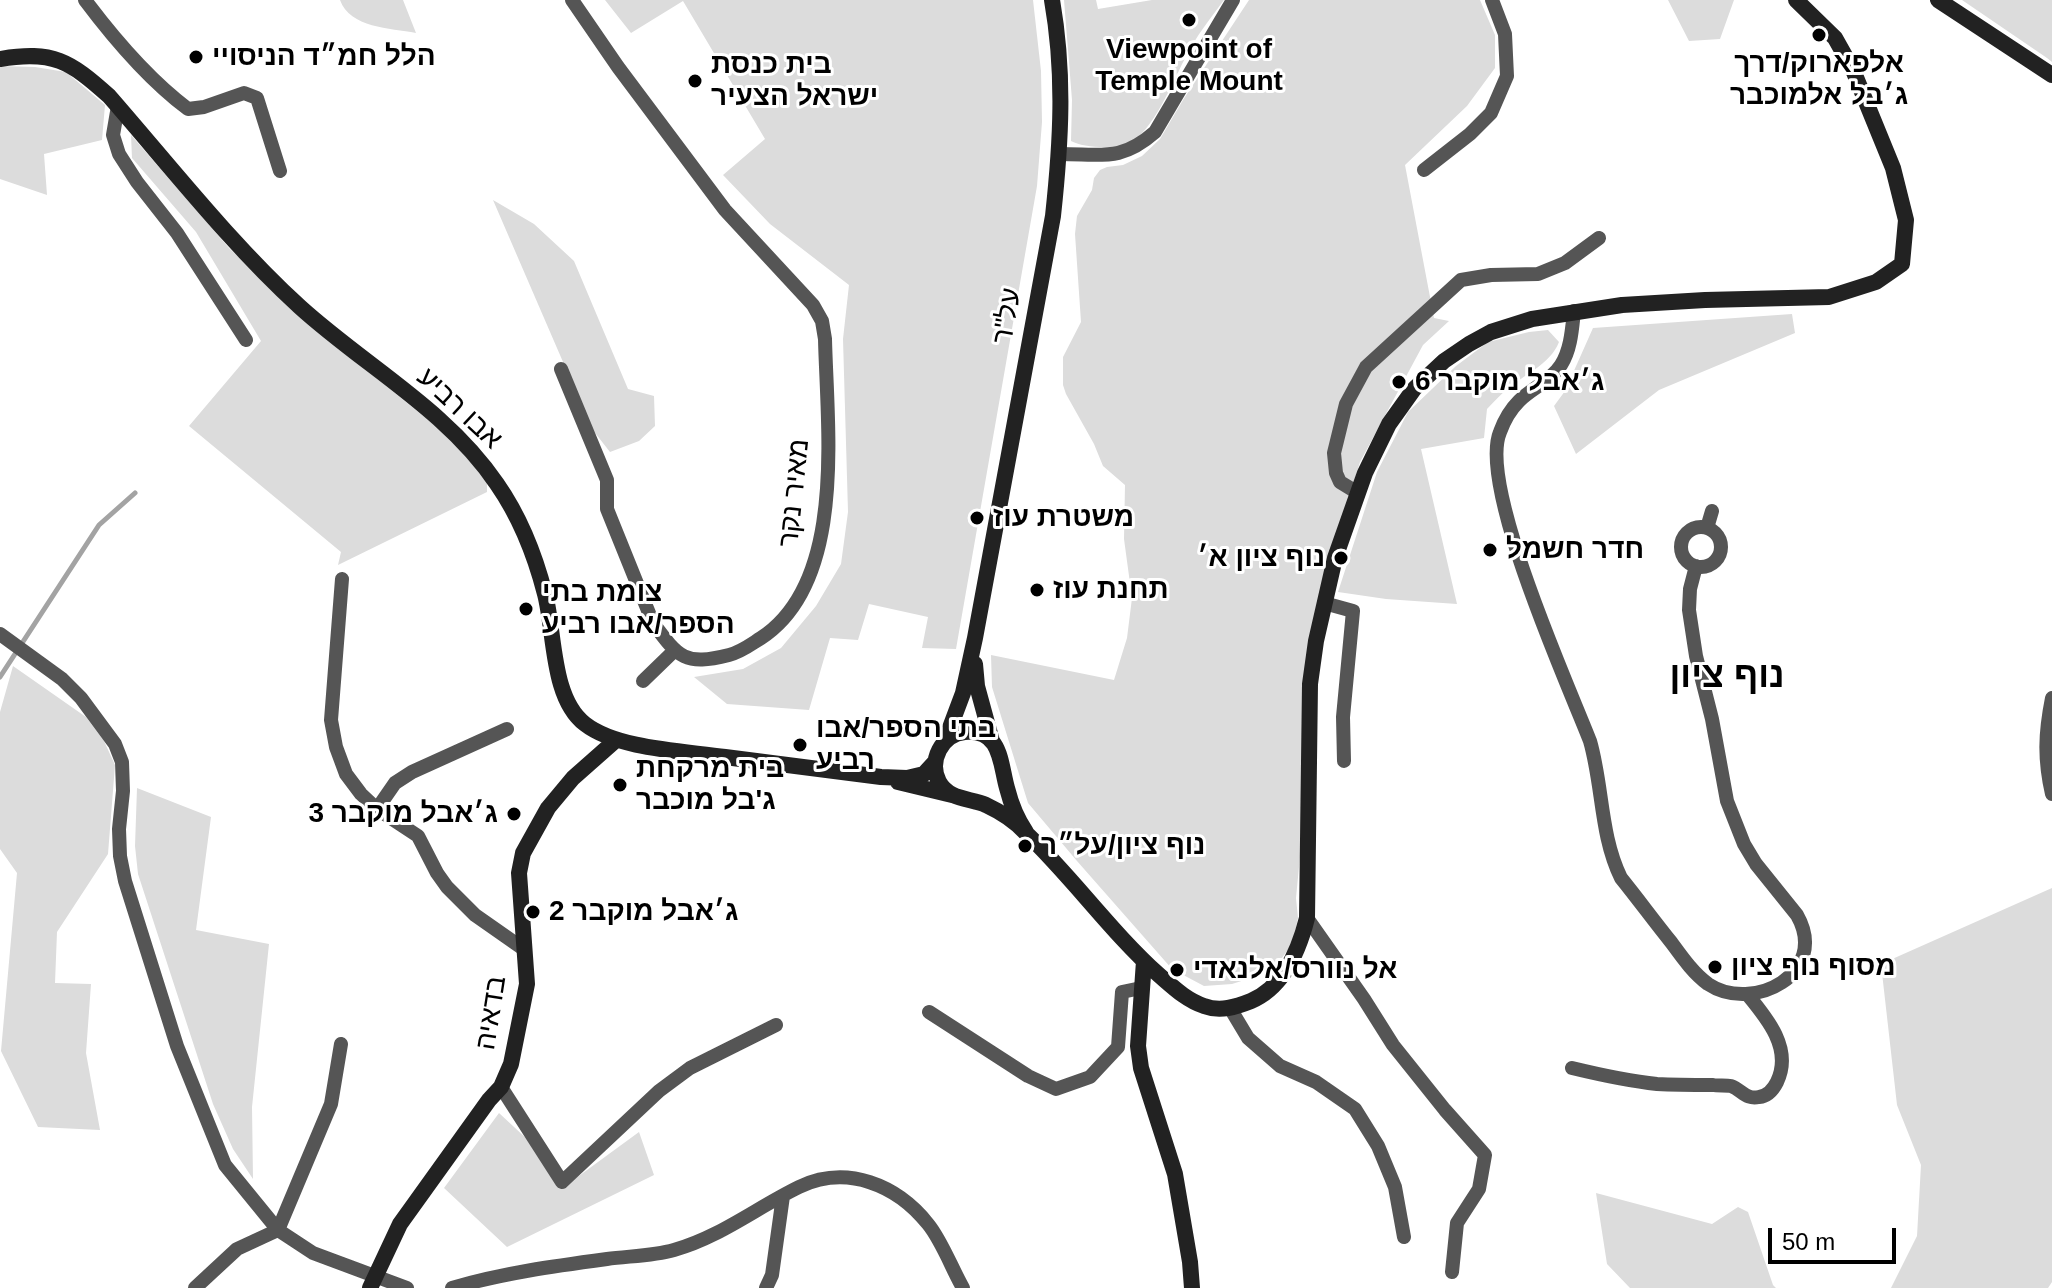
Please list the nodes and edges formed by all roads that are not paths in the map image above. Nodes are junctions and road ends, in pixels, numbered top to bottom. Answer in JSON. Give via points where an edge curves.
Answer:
{"nodes":[{"id":1,"x":85,"y":0,"type":"edge"},
{"id":2,"x":572,"y":0,"type":"edge"},
{"id":3,"x":1052,"y":0,"type":"edge"},
{"id":4,"x":1233,"y":0,"type":"edge"},
{"id":5,"x":1492,"y":0,"type":"edge"},
{"id":6,"x":1796,"y":0,"type":"edge"},
{"id":7,"x":1938,"y":0,"type":"edge"},
{"id":8,"x":0,"y":59,"type":"edge"},
{"id":9,"x":2052,"y":75,"type":"edge"},
{"id":10,"x":118,"y":106,"type":"junction"},
{"id":11,"x":1060,"y":154,"type":"junction"},
{"id":12,"x":1424,"y":170,"type":"dead end"},
{"id":13,"x":280,"y":171,"type":"dead end"},
{"id":14,"x":1599,"y":238,"type":"dead end"},
{"id":15,"x":1574,"y":311,"type":"junction"},
{"id":16,"x":246,"y":340,"type":"dead end"},
{"id":17,"x":561,"y":369,"type":"dead end"},
{"id":18,"x":1358,"y":493,"type":"junction"},
{"id":19,"x":1712,"y":511,"type":"dead end"},
{"id":20,"x":1707,"y":528,"type":"junction"},
{"id":21,"x":1696,"y":566,"type":"junction"},
{"id":22,"x":342,"y":579,"type":"dead end"},
{"id":23,"x":1324,"y":603,"type":"junction"},
{"id":24,"x":0,"y":634,"type":"edge"},
{"id":25,"x":975,"y":638,"type":"junction"},
{"id":26,"x":675,"y":650,"type":"junction"},
{"id":27,"x":643,"y":681,"type":"dead end"},
{"id":28,"x":2052,"y":698,"type":"edge"},
{"id":29,"x":507,"y":729,"type":"dead end"},
{"id":30,"x":616,"y":740,"type":"junction"},
{"id":31,"x":945,"y":741,"type":"junction"},
{"id":32,"x":992,"y":741,"type":"junction"},
{"id":33,"x":1344,"y":761,"type":"dead end"},
{"id":34,"x":935,"y":762,"type":"junction"},
{"id":35,"x":1002,"y":771,"type":"junction"},
{"id":36,"x":881,"y":777,"type":"junction"},
{"id":37,"x":2052,"y":794,"type":"edge"},
{"id":38,"x":952,"y":795,"type":"junction"},
{"id":39,"x":971,"y":800,"type":"junction"},
{"id":40,"x":377,"y":809,"type":"junction"},
{"id":41,"x":1026,"y":832,"type":"junction"},
{"id":42,"x":1307,"y":918,"type":"junction"},
{"id":43,"x":525,"y":950,"type":"junction"},
{"id":44,"x":1144,"y":961,"type":"junction"},
{"id":45,"x":1141,"y":988,"type":"junction"},
{"id":46,"x":1747,"y":994,"type":"junction"},
{"id":47,"x":1230,"y":1008,"type":"junction"},
{"id":48,"x":929,"y":1012,"type":"dead end"},
{"id":49,"x":776,"y":1025,"type":"dead end"},
{"id":50,"x":341,"y":1044,"type":"dead end"},
{"id":51,"x":1572,"y":1068,"type":"dead end"},
{"id":52,"x":501,"y":1087,"type":"junction"},
{"id":53,"x":783,"y":1196,"type":"junction"},
{"id":54,"x":278,"y":1230,"type":"junction"},
{"id":55,"x":1404,"y":1237,"type":"dead end"},
{"id":56,"x":1452,"y":1272,"type":"dead end"},
{"id":57,"x":372,"y":1282,"type":"edge"},
{"id":58,"x":195,"y":1288,"type":"edge"},
{"id":59,"x":407,"y":1288,"type":"edge"},
{"id":60,"x":452,"y":1288,"type":"edge"},
{"id":61,"x":766,"y":1288,"type":"edge"},
{"id":62,"x":963,"y":1288,"type":"edge"},
{"id":63,"x":1192,"y":1288,"type":"edge"}],
"edges":[{"from":1,"to":13,"type":"street","via":[[165,92],[188,109],[244,93],[257,98]]},
{"from":2,"to":26,"type":"street","name":"מאיר נקר","via":[[725,210],[813,305],[825,339],[828,478],[816,558],[804,587],[774,630],[739,652],[702,661]]},
{"from":3,"to":11,"type":"street","name":"על\"ר","via":[[1060,67]]},
{"from":4,"to":11,"type":"street","via":[[1155,132],[1118,154]]},
{"from":5,"to":12,"type":"street","via":[[1505,34],[1507,76],[1491,113]]},
{"from":6,"to":15,"type":"street","via":[[1835,38],[1893,168],[1906,220],[1902,264],[1876,282],[1829,297]]},
{"from":7,"to":9,"type":"street"},
{"from":8,"to":10,"type":"street","name":"אבו רביע","via":[[24,55],[62,61]]},
{"from":10,"to":16,"type":"street","via":[[113,135],[119,154]]},
{"from":10,"to":30,"type":"street","name":"אבו רביע","via":[[261,269],[478,457],[523,530],[545,594],[565,697],[581,721]]},
{"from":11,"to":25,"type":"street","name":"על\"ר"},
{"from":14,"to":18,"type":"street","via":[[1565,263],[1538,274],[1461,280],[1366,367],[1346,404],[1334,453],[1340,482]]},
{"from":15,"to":18,"type":"street","via":[[1491,332],[1444,361],[1414,389],[1389,424]]},
{"from":15,"to":46,"type":"street","via":[[1560,367],[1520,400],[1500,432],[1495,452],[1504,504],[1523,570],[1590,741],[1608,847],[1621,878],[1699,977],[1719,989]]},
{"from":17,"to":26,"type":"street","via":[[607,480],[607,509],[653,623]]},
{"from":18,"to":23,"type":"street"},
{"from":19,"to":20,"type":"street"},
{"from":20,"to":21,"type":"street","via":[[1720,541],[1719,556],[1709,567]]},
{"from":20,"to":21,"type":"street","via":[[1691,530],[1681,545],[1684,558]]},
{"from":21,"to":46,"type":"street","via":[[1689,610],[1727,801],[1744,844],[1797,915],[1806,939],[1798,970],[1782,982]]},
{"from":22,"to":40,"type":"street","via":[[331,720],[346,774]]},
{"from":23,"to":33,"type":"street","via":[[1353,611]]},
{"from":23,"to":42,"type":"street","via":[[1310,684]]},
{"from":24,"to":54,"type":"street","via":[[62,679],[115,744],[122,762],[119,829],[125,881],[177,1046],[225,1165]]},
{"from":25,"to":31,"type":"street","name":"על\"ר"},
{"from":25,"to":32,"type":"street","name":"על\"ר","via":[[977,686]]},
{"from":26,"to":27,"type":"street"},
{"from":28,"to":37,"type":"street","via":[[2046,732]]},
{"from":29,"to":40,"type":"street","via":[[412,772],[395,783]]},
{"from":30,"to":36,"type":"street","name":"אבו רביע"},
{"from":30,"to":43,"type":"street","name":"בדאיה","via":[[548,808],[523,853],[519,873]]},
{"from":31,"to":32,"type":"street","via":[[963,732]]},
{"from":31,"to":34,"type":"street"},
{"from":32,"to":35,"type":"street"},
{"from":34,"to":36,"type":"street","name":"אבו רביע","via":[[924,774]]},
{"from":34,"to":38,"type":"street","via":[[938,781]]},
{"from":35,"to":39,"type":"street","via":[[995,788]]},
{"from":35,"to":41,"type":"street"},
{"from":36,"to":38,"type":"street","name":"אבו רביע"},
{"from":38,"to":39,"type":"street"},
{"from":39,"to":41,"type":"street","via":[[1002,813]]},
{"from":40,"to":43,"type":"street","via":[[418,836],[447,887],[475,915]]},
{"from":41,"to":44,"type":"street"},
{"from":42,"to":47,"type":"street","via":[[1302,940],[1276,983],[1263,995]]},
{"from":42,"to":56,"type":"street","via":[[1393,1045],[1485,1155],[1479,1189],[1457,1223]]},
{"from":43,"to":52,"type":"street","name":"בדאיה","via":[[527,984],[520,1025]]},
{"from":44,"to":45,"type":"street"},
{"from":44,"to":47,"type":"street","via":[[1182,995],[1206,1007]]},
{"from":45,"to":48,"type":"street","via":[[1122,992],[1118,1047],[1090,1077],[1056,1089]]},
{"from":45,"to":63,"type":"street","via":[[1141,1068],[1175,1174]]},
{"from":46,"to":51,"type":"street","via":[[1763,1013],[1782,1053],[1777,1082],[1760,1097],[1747,1097],[1730,1086],[1623,1080]]},
{"from":47,"to":55,"type":"street","via":[[1248,1038],[1280,1066],[1316,1082],[1355,1109],[1395,1187]]},
{"from":49,"to":52,"type":"street","via":[[669,1083],[562,1182]]},
{"from":50,"to":54,"type":"street","via":[[331,1104]]},
{"from":52,"to":57,"type":"street","name":"בדאיה","via":[[407,1214]]},
{"from":53,"to":60,"type":"street","via":[[708,1239],[671,1251],[522,1271]]},
{"from":53,"to":61,"type":"street"},
{"from":53,"to":62,"type":"street","via":[[801,1186],[844,1179],[870,1181],[895,1193],[931,1227]]},
{"from":54,"to":57,"type":"street"},
{"from":54,"to":58,"type":"street","via":[[237,1249]]},
{"from":57,"to":59,"type":"street"}]}
